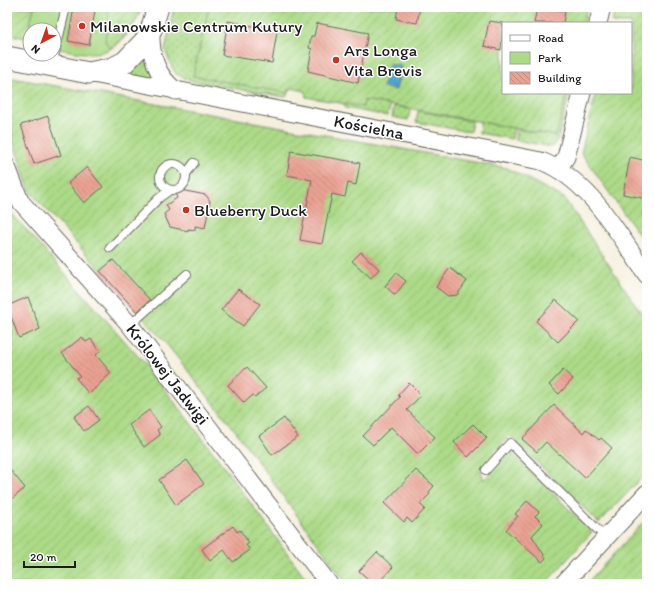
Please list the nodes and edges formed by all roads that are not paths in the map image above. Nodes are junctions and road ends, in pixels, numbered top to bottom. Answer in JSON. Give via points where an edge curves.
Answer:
{"nodes":[{"id":1,"x":66,"y":7,"type":"edge"},
{"id":2,"x":158,"y":7,"type":"edge"},
{"id":3,"x":602,"y":7,"type":"edge"},
{"id":4,"x":598,"y":22,"type":"edge"},
{"id":5,"x":151,"y":30,"type":"junction"},
{"id":6,"x":7,"y":57,"type":"edge"},
{"id":7,"x":52,"y":65,"type":"junction"},
{"id":8,"x":89,"y":73,"type":"junction"},
{"id":9,"x":177,"y":91,"type":"junction"},
{"id":10,"x":582,"y":94,"type":"edge"},
{"id":11,"x":194,"y":163,"type":"dead end"},
{"id":12,"x":7,"y":166,"type":"edge"},
{"id":13,"x":559,"y":168,"type":"junction"},
{"id":14,"x":186,"y":174,"type":"junction"},
{"id":15,"x":170,"y":190,"type":"junction"},
{"id":16,"x":11,"y":194,"type":"edge"},
{"id":17,"x":110,"y":248,"type":"dead end"},
{"id":18,"x":187,"y":274,"type":"dead end"},
{"id":19,"x":647,"y":275,"type":"edge"},
{"id":20,"x":130,"y":325,"type":"junction"},
{"id":21,"x":486,"y":470,"type":"dead end"},
{"id":22,"x":647,"y":493,"type":"edge"},
{"id":23,"x":606,"y":538,"type":"junction"},
{"id":24,"x":329,"y":584,"type":"edge"},
{"id":25,"x":564,"y":584,"type":"edge"}],
"edges":[{"from":1,"to":7,"type":"lane"},
{"from":2,"to":5,"type":"street"},
{"from":3,"to":4,"type":"street"},
{"from":5,"to":8,"type":"street","via":[[125,62],[103,72]]},
{"from":5,"to":9,"type":"street","name":"Kościelna","via":[[150,40],[157,69],[164,82]]},
{"from":6,"to":7,"type":"street","name":"Kościelna"},
{"from":7,"to":8,"type":"street","name":"Kościelna"},
{"from":8,"to":9,"type":"street","name":"Kościelna"},
{"from":9,"to":13,"type":"street","name":"Kościelna","via":[[519,155]]},
{"from":10,"to":13,"type":"street","via":[[566,157]]},
{"from":11,"to":14,"type":"lane"},
{"from":12,"to":16,"type":"street","name":"Królowej Jadwigi"},
{"from":13,"to":19,"type":"street","name":"Kościelna","via":[[592,198]]},
{"from":14,"to":15,"type":"lane","via":[[183,185]]},
{"from":14,"to":15,"type":"lane","via":[[178,164],[164,166],[160,179],[163,186]]},
{"from":15,"to":17,"type":"lane"},
{"from":16,"to":20,"type":"street","name":"Królowej Jadwigi"},
{"from":18,"to":20,"type":"lane"},
{"from":20,"to":24,"type":"street","name":"Królowej Jadwigi"},
{"from":21,"to":23,"type":"lane","via":[[510,443]]},
{"from":22,"to":23,"type":"street"},
{"from":23,"to":25,"type":"street"}]}
